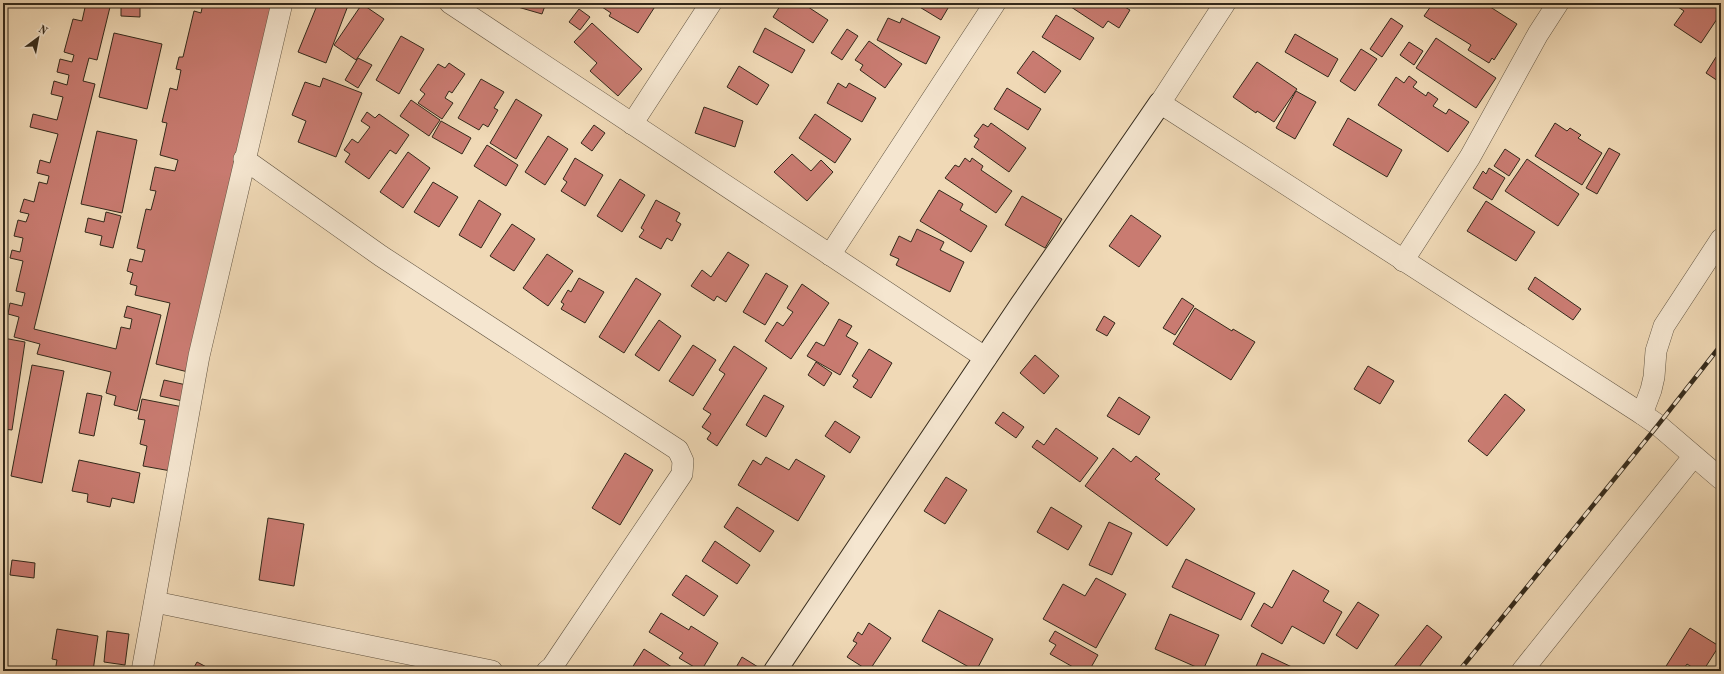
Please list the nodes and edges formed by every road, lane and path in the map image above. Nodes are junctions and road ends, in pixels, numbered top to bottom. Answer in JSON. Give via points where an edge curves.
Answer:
{"nodes":[{"id":1,"x":282,"y":3,"type":"edge"},
{"id":2,"x":450,"y":3,"type":"edge"},
{"id":3,"x":712,"y":3,"type":"edge"},
{"id":4,"x":995,"y":3,"type":"edge"},
{"id":5,"x":1225,"y":3,"type":"edge"},
{"id":6,"x":1558,"y":3,"type":"edge"},
{"id":7,"x":1160,"y":103,"type":"junction"},
{"id":8,"x":632,"y":124,"type":"junction"},
{"id":9,"x":244,"y":160,"type":"junction"},
{"id":10,"x":1721,"y":240,"type":"edge"},
{"id":11,"x":830,"y":255,"type":"junction"},
{"id":12,"x":1403,"y":261,"type":"junction"},
{"id":13,"x":986,"y":358,"type":"junction"},
{"id":14,"x":1642,"y":414,"type":"junction"},
{"id":15,"x":1693,"y":457,"type":"junction"},
{"id":16,"x":1721,"y":479,"type":"edge"},
{"id":17,"x":155,"y":602,"type":"junction"},
{"id":18,"x":142,"y":671,"type":"edge"},
{"id":19,"x":492,"y":671,"type":"edge"},
{"id":20,"x":547,"y":671,"type":"edge"},
{"id":21,"x":775,"y":671,"type":"edge"},
{"id":22,"x":1522,"y":671,"type":"edge"}],
"edges":[{"from":1,"to":9,"type":"street"},
{"from":2,"to":8,"type":"street"},
{"from":3,"to":8,"type":"street"},
{"from":4,"to":11,"type":"street"},
{"from":5,"to":7,"type":"street"},
{"from":6,"to":12,"type":"street","via":[[1470,157]]},
{"from":7,"to":12,"type":"street"},
{"from":7,"to":13,"type":"street"},
{"from":8,"to":11,"type":"street"},
{"from":9,"to":17,"type":"street","via":[[199,356]]},
{"from":9,"to":20,"type":"street","via":[[381,256],[678,450],[683,461],[682,474]]},
{"from":10,"to":14,"type":"street","via":[[1664,326],[1656,351],[1653,383]]},
{"from":11,"to":13,"type":"street"},
{"from":12,"to":14,"type":"street"},
{"from":13,"to":21,"type":"street"},
{"from":14,"to":15,"type":"street"},
{"from":15,"to":16,"type":"street"},
{"from":15,"to":22,"type":"street"},
{"from":17,"to":18,"type":"street"},
{"from":17,"to":19,"type":"street"}]}
